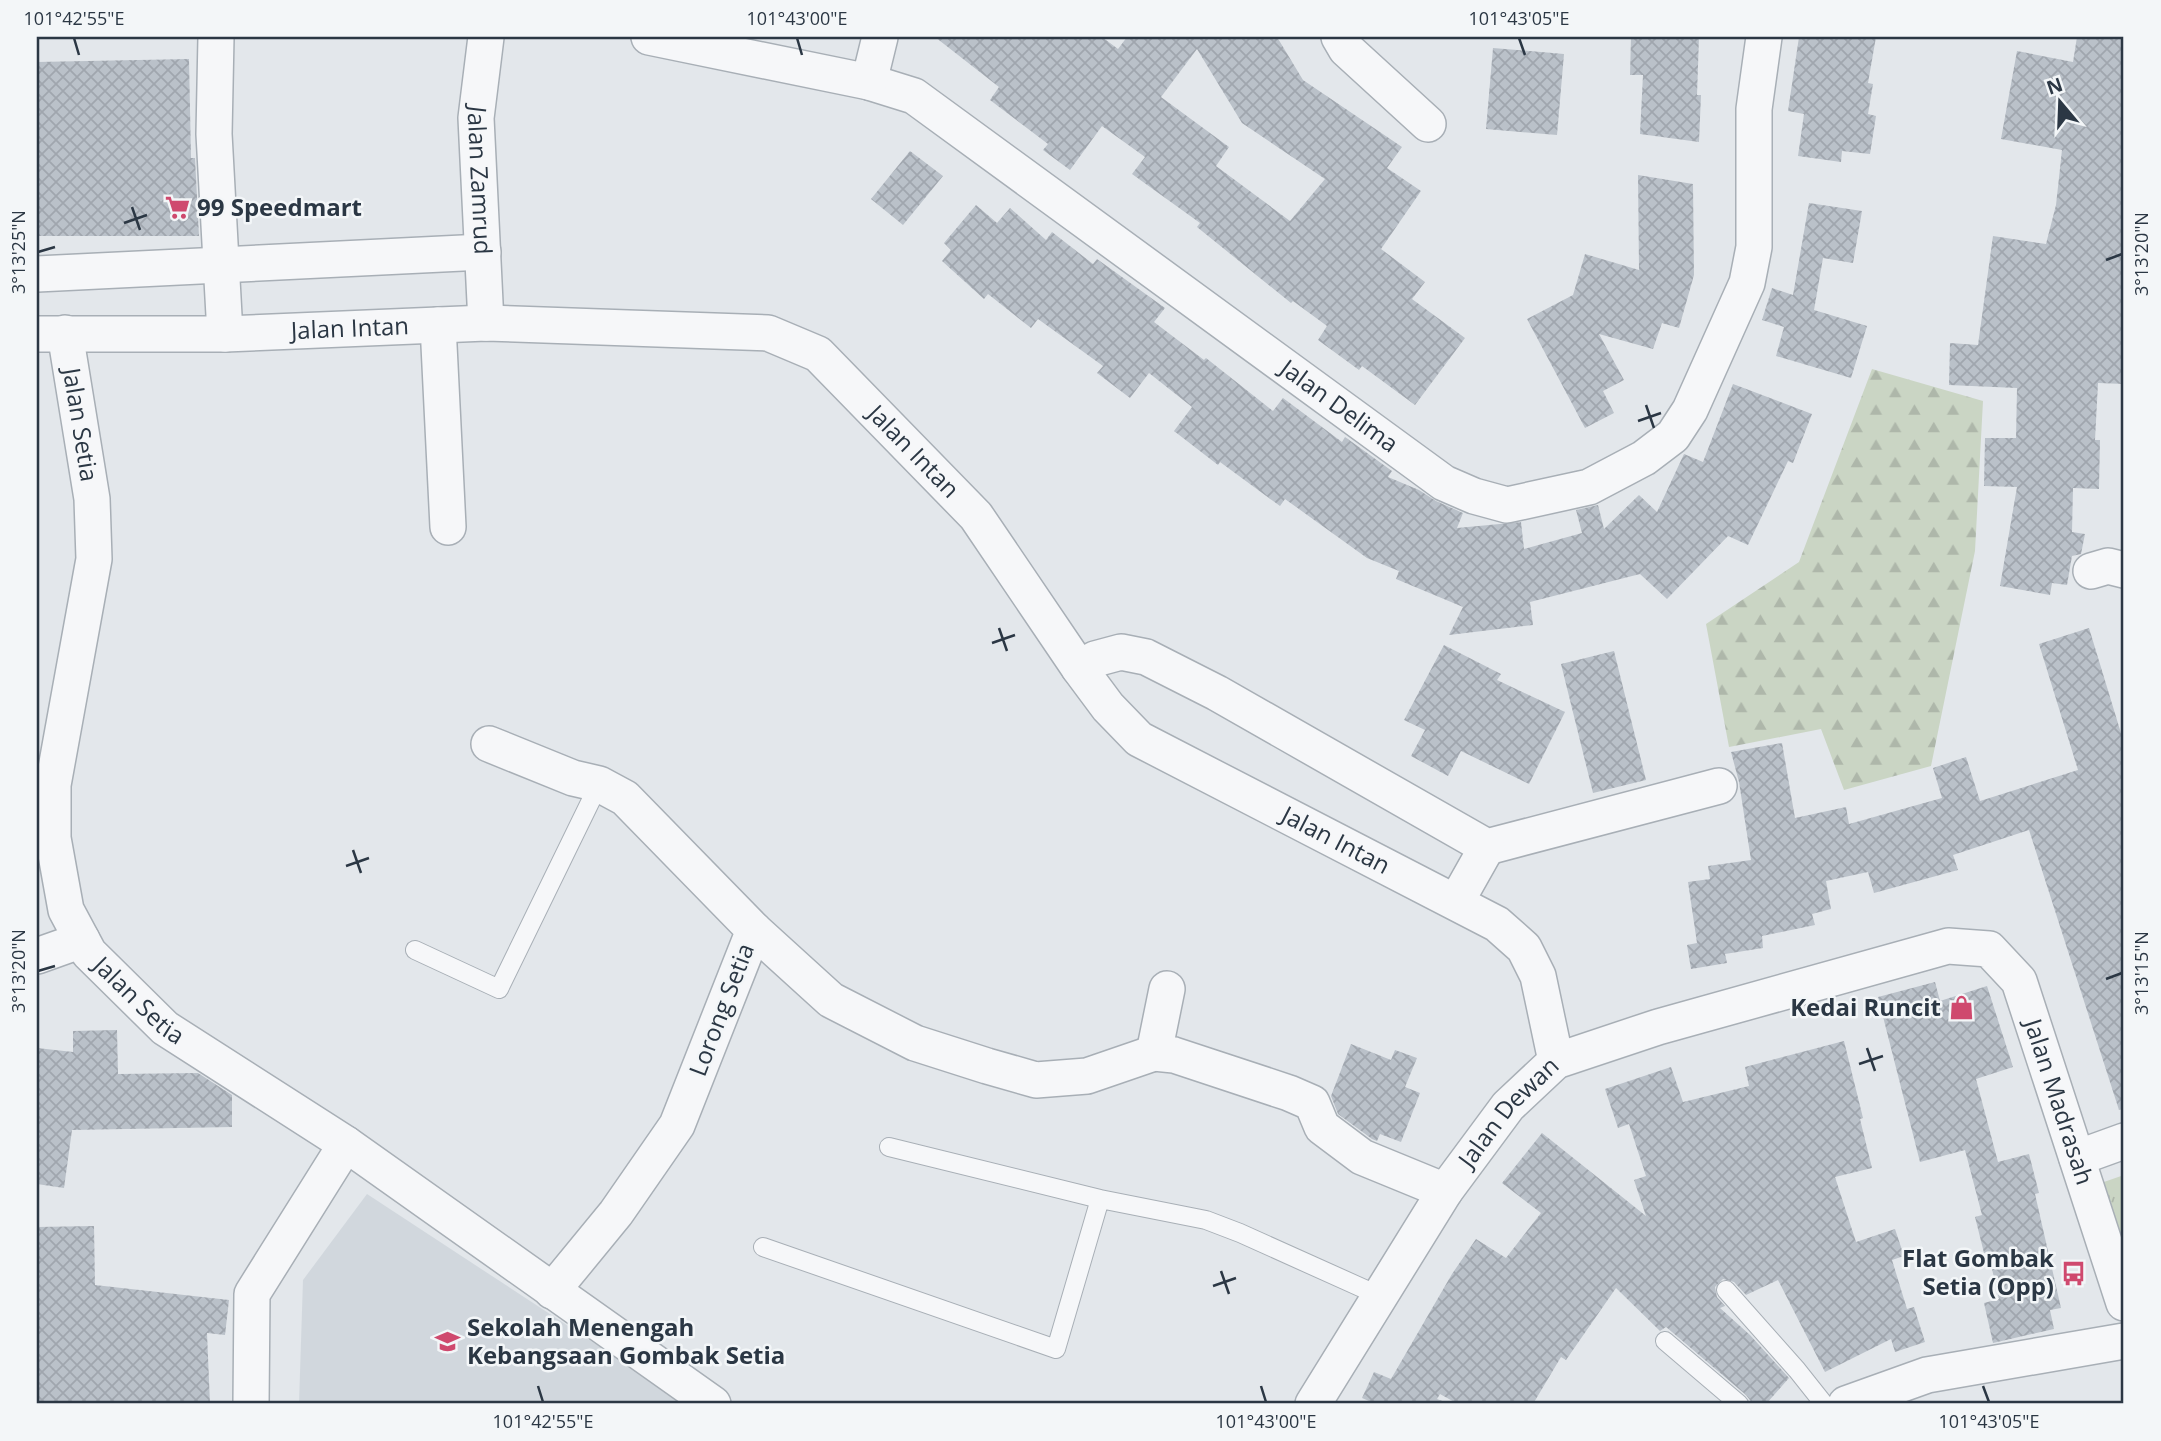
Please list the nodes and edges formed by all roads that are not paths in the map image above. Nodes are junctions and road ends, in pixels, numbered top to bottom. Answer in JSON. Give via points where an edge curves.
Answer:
{"nodes":[{"id":1,"x":216,"y":37,"type":"edge"},
{"id":2,"x":486,"y":37,"type":"edge"},
{"id":3,"x":649,"y":37,"type":"edge"},
{"id":4,"x":880,"y":37,"type":"edge"},
{"id":5,"x":1339,"y":37,"type":"edge"},
{"id":6,"x":1765,"y":37,"type":"edge"},
{"id":7,"x":869,"y":82,"type":"junction"},
{"id":8,"x":1428,"y":124,"type":"dead end"},
{"id":9,"x":483,"y":252,"type":"junction"},
{"id":10,"x":221,"y":266,"type":"junction"},
{"id":11,"x":37,"y":274,"type":"edge"},
{"id":12,"x":486,"y":323,"type":"junction"},
{"id":13,"x":438,"y":325,"type":"junction"},
{"id":14,"x":51,"y":334,"type":"edge"},
{"id":15,"x":225,"y":334,"type":"junction"},
{"id":16,"x":448,"y":527,"type":"dead end"},
{"id":17,"x":1079,"y":668,"type":"junction"},
{"id":18,"x":489,"y":744,"type":"dead end"},
{"id":19,"x":598,"y":784,"type":"junction"},
{"id":20,"x":1719,"y":786,"type":"dead end"},
{"id":21,"x":1487,"y":847,"type":"junction"},
{"id":22,"x":1456,"y":902,"type":"junction"},
{"id":23,"x":754,"y":930,"type":"junction"},
{"id":24,"x":82,"y":940,"type":"junction"},
{"id":25,"x":1948,"y":946,"type":"joint"},
{"id":26,"x":415,"y":950,"type":"dead end"},
{"id":27,"x":37,"y":956,"type":"edge"},
{"id":28,"x":1167,"y":989,"type":"dead end"},
{"id":29,"x":1154,"y":1053,"type":"junction"},
{"id":30,"x":1556,"y":1061,"type":"junction"},
{"id":31,"x":2124,"y":1142,"type":"edge"},
{"id":32,"x":346,"y":1144,"type":"junction"},
{"id":33,"x":890,"y":1147,"type":"dead end"},
{"id":34,"x":2077,"y":1158,"type":"junction"},
{"id":35,"x":1445,"y":1191,"type":"junction"},
{"id":36,"x":1101,"y":1199,"type":"junction"},
{"id":37,"x":763,"y":1247,"type":"dead end"},
{"id":38,"x":1726,"y":1290,"type":"dead end"},
{"id":39,"x":552,"y":1291,"type":"junction"},
{"id":40,"x":1380,"y":1296,"type":"junction"},
{"id":41,"x":2124,"y":1303,"type":"edge"},
{"id":42,"x":1665,"y":1341,"type":"dead end"},
{"id":43,"x":2124,"y":1341,"type":"edge"},
{"id":44,"x":251,"y":1404,"type":"edge"},
{"id":45,"x":713,"y":1404,"type":"edge"},
{"id":46,"x":1312,"y":1404,"type":"edge"},
{"id":47,"x":1739,"y":1404,"type":"edge"},
{"id":48,"x":1824,"y":1404,"type":"edge"},
{"id":49,"x":1846,"y":1404,"type":"edge"}],
"edges":[{"from":1,"to":10,"type":"street","via":[[214,134]]},
{"from":2,"to":9,"type":"street","name":"Jalan Zamrud","via":[[476,118]]},
{"from":3,"to":7,"type":"street","name":"Jalan Delima"},
{"from":4,"to":7,"type":"street"},
{"from":5,"to":8,"type":"street","via":[[1346,49]]},
{"from":6,"to":7,"type":"street","name":"Jalan Delima","via":[[1754,109],[1754,247],[1747,283],[1690,410],[1672,436],[1588,486],[1507,505],[1444,483],[914,96]]},
{"from":9,"to":10,"type":"street"},
{"from":9,"to":12,"type":"street","name":"Jalan Zamrud"},
{"from":10,"to":11,"type":"street"},
{"from":10,"to":15,"type":"street"},
{"from":12,"to":13,"type":"street","name":"Jalan Intan"},
{"from":12,"to":17,"type":"street","name":"Jalan Intan","via":[[768,333],[818,354],[976,516]]},
{"from":13,"to":15,"type":"street","name":"Jalan Intan"},
{"from":13,"to":16,"type":"street"},
{"from":14,"to":15,"type":"street","name":"Jalan Intan"},
{"from":14,"to":24,"type":"street","name":"Jalan Setia","via":[[92,499],[94,559],[53,785],[53,838],[66,910]]},
{"from":17,"to":21,"type":"street","via":[[1121,652],[1146,657]]},
{"from":17,"to":22,"type":"street","name":"Jalan Intan","via":[[1108,708],[1139,739]]},
{"from":18,"to":19,"type":"street","name":"Lorong Setia"},
{"from":19,"to":23,"type":"street","name":"Lorong Setia","via":[[625,799]]},
{"from":19,"to":26,"type":"lane","via":[[499,989]]},
{"from":20,"to":21,"type":"street"},
{"from":21,"to":22,"type":"street"},
{"from":22,"to":30,"type":"street","name":"Jalan Intan","via":[[1497,924],[1524,948],[1538,976]]},
{"from":23,"to":29,"type":"street","via":[[831,1000],[915,1043],[987,1066],[1036,1080],[1087,1076]]},
{"from":23,"to":39,"type":"street","name":"Lorong Setia","via":[[677,1125],[616,1213]]},
{"from":24,"to":27,"type":"street"},
{"from":24,"to":32,"type":"street","name":"Jalan Setia","via":[[89,953],[165,1028]]},
{"from":25,"to":30,"type":"street","name":"Jalan Dewan","via":[[1658,1027]]},
{"from":25,"to":34,"type":"street","name":"Jalan Madrasah","via":[[1989,949],[2019,981]]},
{"from":28,"to":29,"type":"street"},
{"from":29,"to":35,"type":"street","via":[[1174,1055],[1312,1103],[1322,1127],[1362,1157]]},
{"from":30,"to":35,"type":"street","name":"Jalan Dewan","via":[[1508,1106]]},
{"from":31,"to":34,"type":"street"},
{"from":32,"to":39,"type":"street","name":"Jalan Setia"},
{"from":32,"to":44,"type":"street","via":[[252,1294]]},
{"from":33,"to":36,"type":"lane"},
{"from":34,"to":41,"type":"street","name":"Jalan Madrasah"},
{"from":35,"to":40,"type":"street","name":"Jalan Dewan"},
{"from":36,"to":37,"type":"lane","via":[[1056,1349]]},
{"from":36,"to":40,"type":"lane","via":[[1206,1220]]},
{"from":38,"to":48,"type":"lane"},
{"from":39,"to":45,"type":"street","name":"Jalan Setia"},
{"from":40,"to":46,"type":"street","name":"Jalan Dewan"},
{"from":42,"to":47,"type":"lane"},
{"from":43,"to":49,"type":"street","via":[[1927,1376]]}]}
